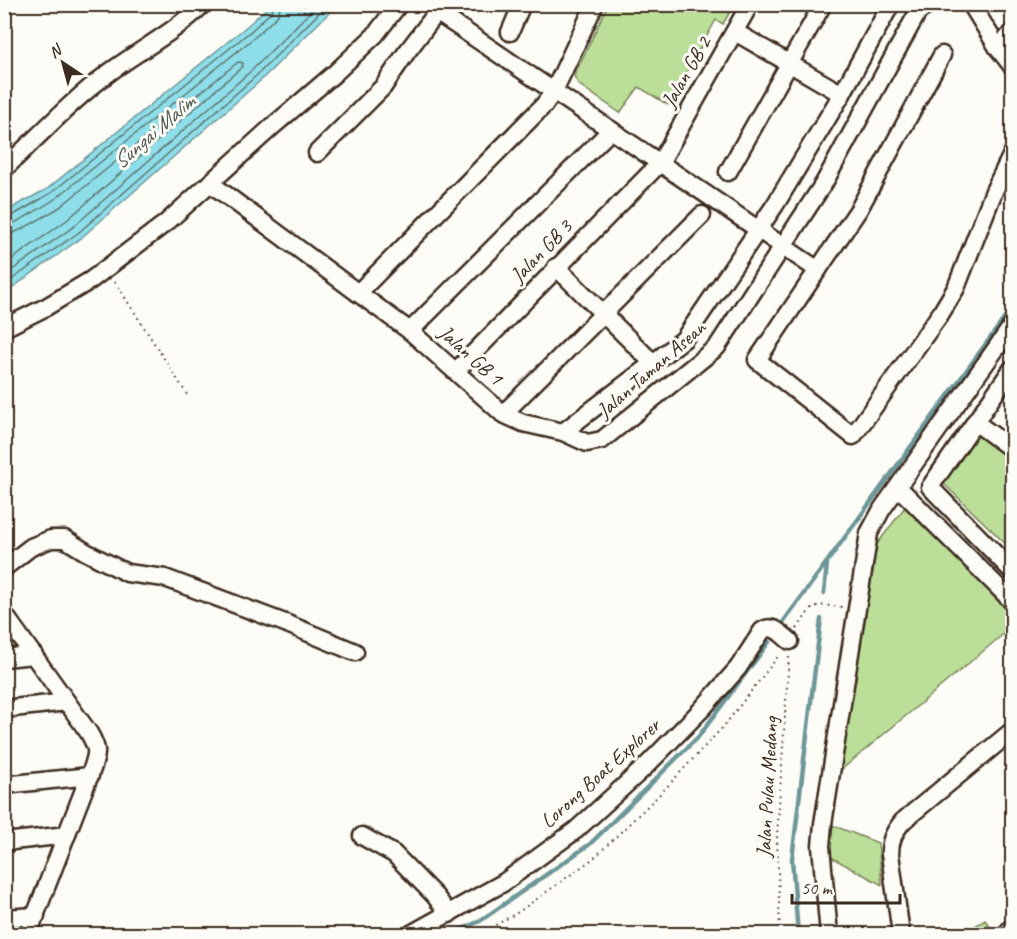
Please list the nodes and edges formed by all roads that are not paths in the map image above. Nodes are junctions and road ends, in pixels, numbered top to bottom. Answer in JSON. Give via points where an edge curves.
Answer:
{"nodes":[{"id":1,"x":203,"y":4,"type":"edge"},
{"id":2,"x":399,"y":4,"type":"edge"},
{"id":3,"x":522,"y":4,"type":"edge"},
{"id":4,"x":595,"y":4,"type":"edge"},
{"id":5,"x":750,"y":4,"type":"edge"},
{"id":6,"x":823,"y":4,"type":"edge"},
{"id":7,"x":891,"y":4,"type":"edge"},
{"id":8,"x":971,"y":4,"type":"edge"},
{"id":9,"x":918,"y":7,"type":"edge"},
{"id":10,"x":438,"y":8,"type":"edge"},
{"id":11,"x":510,"y":32,"type":"dead end"},
{"id":12,"x":735,"y":32,"type":"junction"},
{"id":13,"x":1012,"y":33,"type":"edge"},
{"id":14,"x":998,"y":48,"type":"junction"},
{"id":15,"x":942,"y":55,"type":"dead end"},
{"id":16,"x":791,"y":64,"type":"junction"},
{"id":17,"x":1012,"y":66,"type":"edge"},
{"id":18,"x":554,"y":91,"type":"junction"},
{"id":19,"x":843,"y":94,"type":"junction"},
{"id":20,"x":611,"y":130,"type":"junction"},
{"id":21,"x":317,"y":153,"type":"dead end"},
{"id":22,"x":1012,"y":154,"type":"edge"},
{"id":23,"x":660,"y":163,"type":"junction"},
{"id":24,"x":4,"y":169,"type":"edge"},
{"id":25,"x":728,"y":172,"type":"dead end"},
{"id":26,"x":210,"y":183,"type":"junction"},
{"id":27,"x":702,"y":215,"type":"dead end"},
{"id":28,"x":758,"y":229,"type":"junction"},
{"id":29,"x":783,"y":246,"type":"junction"},
{"id":30,"x":556,"y":267,"type":"junction"},
{"id":31,"x":818,"y":270,"type":"junction"},
{"id":32,"x":358,"y":294,"type":"junction"},
{"id":33,"x":602,"y":313,"type":"junction"},
{"id":34,"x":1012,"y":326,"type":"edge"},
{"id":35,"x":4,"y":328,"type":"edge"},
{"id":36,"x":410,"y":331,"type":"junction"},
{"id":37,"x":653,"y":363,"type":"junction"},
{"id":38,"x":1012,"y":369,"type":"edge"},
{"id":39,"x":456,"y":371,"type":"junction"},
{"id":40,"x":503,"y":414,"type":"junction"},
{"id":41,"x":975,"y":422,"type":"junction"},
{"id":42,"x":563,"y":432,"type":"junction"},
{"id":43,"x":1012,"y":444,"type":"edge"},
{"id":44,"x":899,"y":488,"type":"junction"},
{"id":45,"x":4,"y":568,"type":"edge"},
{"id":46,"x":1012,"y":571,"type":"edge"},
{"id":47,"x":1012,"y":601,"type":"edge"},
{"id":48,"x":4,"y":614,"type":"edge"},
{"id":49,"x":790,"y":641,"type":"road end"},
{"id":50,"x":355,"y":652,"type":"dead end"},
{"id":51,"x":34,"y":655,"type":"junction"},
{"id":52,"x":4,"y":658,"type":"edge"},
{"id":53,"x":67,"y":702,"type":"junction"},
{"id":54,"x":4,"y":709,"type":"edge"},
{"id":55,"x":1012,"y":731,"type":"edge"},
{"id":56,"x":90,"y":776,"type":"junction"},
{"id":57,"x":4,"y":785,"type":"edge"},
{"id":58,"x":67,"y":835,"type":"junction"},
{"id":59,"x":362,"y":836,"type":"dead end"},
{"id":60,"x":4,"y":842,"type":"edge"},
{"id":61,"x":448,"y":914,"type":"junction"},
{"id":62,"x":36,"y":916,"type":"junction"},
{"id":63,"x":4,"y":918,"type":"edge"},
{"id":64,"x":1012,"y":927,"type":"edge"},
{"id":65,"x":28,"y":934,"type":"edge"},
{"id":66,"x":411,"y":934,"type":"edge"},
{"id":67,"x":829,"y":934,"type":"edge"},
{"id":68,"x":901,"y":934,"type":"edge"},
{"id":69,"x":1006,"y":934,"type":"edge"}],
"edges":[{"from":1,"to":24,"type":"street","via":[[182,24],[89,88]]},
{"from":2,"to":26,"type":"street","via":[[375,35],[335,73]]},
{"from":3,"to":11,"type":"street"},
{"from":4,"to":18,"type":"street"},
{"from":5,"to":12,"type":"street","name":"Jalan GB 2"},
{"from":6,"to":16,"type":"street"},
{"from":7,"to":19,"type":"street","name":"Jalan Taman Asean"},
{"from":8,"to":14,"type":"street"},
{"from":9,"to":29,"type":"street","name":"Jalan Taman Asean","via":[[824,183]]},
{"from":10,"to":18,"type":"street","via":[[441,15]]},
{"from":10,"to":21,"type":"street","via":[[383,87]]},
{"from":12,"to":16,"type":"street"},
{"from":12,"to":23,"type":"street","name":"Jalan GB 2"},
{"from":13,"to":14,"type":"street"},
{"from":14,"to":17,"type":"street"},
{"from":15,"to":31,"type":"street","via":[[859,210]]},
{"from":16,"to":19,"type":"street"},
{"from":16,"to":25,"type":"street"},
{"from":18,"to":20,"type":"street"},
{"from":18,"to":32,"type":"street"},
{"from":19,"to":28,"type":"street","name":"Jalan Taman Asean"},
{"from":20,"to":23,"type":"street"},
{"from":20,"to":36,"type":"street"},
{"from":22,"to":31,"type":"street","via":[[956,288],[853,436],[757,360]]},
{"from":23,"to":28,"type":"street"},
{"from":23,"to":30,"type":"street","name":"Jalan GB 3"},
{"from":26,"to":32,"type":"street","name":"Jalan GB 1"},
{"from":26,"to":35,"type":"street","via":[[107,269]]},
{"from":27,"to":33,"type":"street"},
{"from":28,"to":29,"type":"street"},
{"from":28,"to":37,"type":"street","name":"Jalan Taman Asean","via":[[684,339]]},
{"from":29,"to":31,"type":"street"},
{"from":29,"to":42,"type":"street","name":"Jalan Taman Asean","via":[[717,346],[705,357],[602,440],[587,443]]},
{"from":30,"to":33,"type":"street"},
{"from":30,"to":39,"type":"street","name":"Jalan GB 3"},
{"from":32,"to":36,"type":"street","name":"Jalan GB 1"},
{"from":33,"to":37,"type":"street"},
{"from":33,"to":40,"type":"street"},
{"from":34,"to":44,"type":"street"},
{"from":36,"to":39,"type":"street","name":"Jalan GB 1"},
{"from":37,"to":42,"type":"street","name":"Jalan Taman Asean"},
{"from":38,"to":41,"type":"street"},
{"from":39,"to":40,"type":"street","name":"Jalan GB 1"},
{"from":40,"to":42,"type":"street","name":"Jalan GB 1"},
{"from":41,"to":43,"type":"street","via":[[1009,447]]},
{"from":41,"to":46,"type":"street","via":[[930,487]]},
{"from":44,"to":47,"type":"street"},
{"from":44,"to":67,"type":"street","via":[[869,532],[856,608],[821,846]]},
{"from":45,"to":50,"type":"street","via":[[31,547],[51,539],[65,539],[127,573],[165,578]]},
{"from":48,"to":51,"type":"street"},
{"from":49,"to":61,"type":"street","name":"Lorong Boat Explorer","via":[[767,627],[702,709],[576,830],[503,883]]},
{"from":51,"to":52,"type":"street"},
{"from":51,"to":53,"type":"street"},
{"from":53,"to":54,"type":"street"},
{"from":53,"to":56,"type":"street","via":[[97,747]]},
{"from":55,"to":68,"type":"street","via":[[903,820],[895,831],[890,854]]},
{"from":56,"to":57,"type":"street"},
{"from":56,"to":58,"type":"street"},
{"from":58,"to":60,"type":"street"},
{"from":58,"to":62,"type":"street"},
{"from":59,"to":61,"type":"street","via":[[394,854]]},
{"from":61,"to":66,"type":"street","name":"Lorong Boat Explorer"},
{"from":62,"to":63,"type":"street"},
{"from":62,"to":65,"type":"street"},
{"from":64,"to":69,"type":"street"}]}
